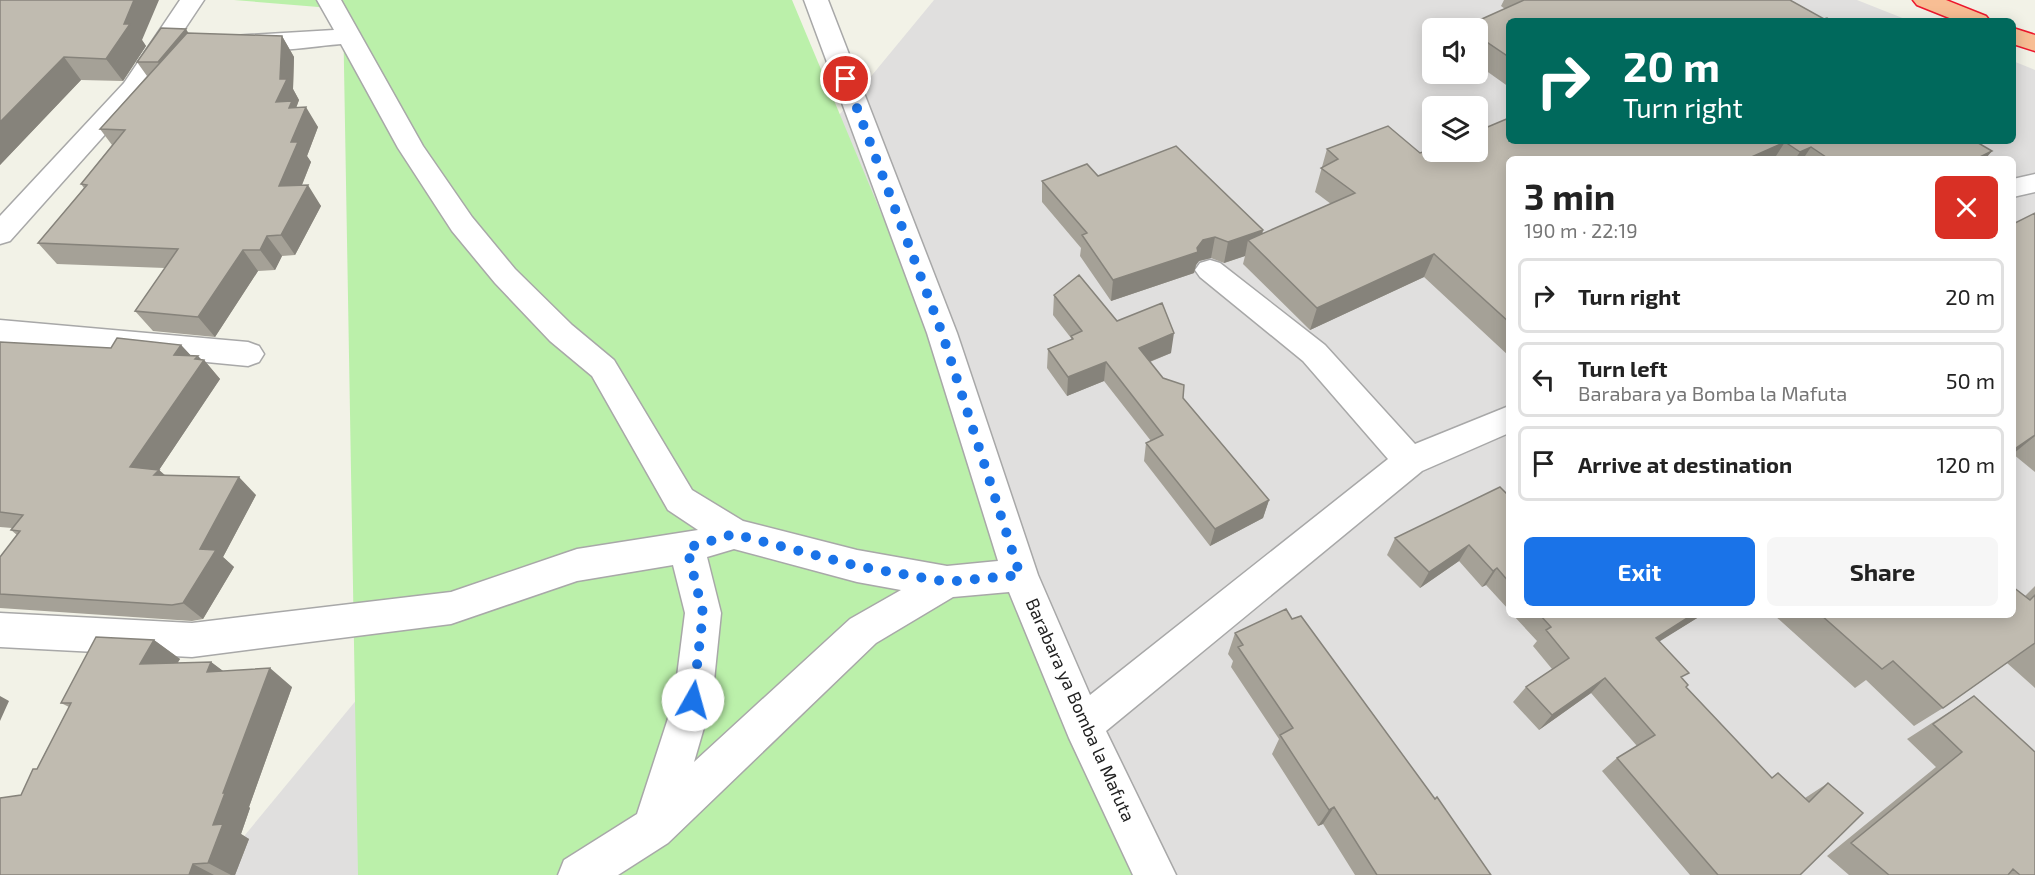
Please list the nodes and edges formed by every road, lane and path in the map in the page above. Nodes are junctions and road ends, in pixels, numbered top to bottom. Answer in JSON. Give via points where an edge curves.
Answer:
{"nodes":[{"id":1,"x":192,"y":0,"type":"edge"},
{"id":2,"x":329,"y":0,"type":"edge"},
{"id":3,"x":816,"y":0,"type":"edge"},
{"id":4,"x":1925,"y":0,"type":"edge"},
{"id":5,"x":1970,"y":18,"type":"edge"},
{"id":6,"x":349,"y":36,"type":"junction"},
{"id":7,"x":2016,"y":36,"type":"edge"},
{"id":8,"x":167,"y":37,"type":"junction"},
{"id":9,"x":2035,"y":44,"type":"edge"},
{"id":10,"x":2035,"y":183,"type":"edge"},
{"id":11,"x":2016,"y":187,"type":"edge"},
{"id":12,"x":0,"y":234,"type":"edge"},
{"id":13,"x":1210,"y":270,"type":"dead end"},
{"id":14,"x":0,"y":331,"type":"edge"},
{"id":15,"x":249,"y":354,"type":"dead end"},
{"id":16,"x":1506,"y":419,"type":"edge"},
{"id":17,"x":1410,"y":461,"type":"junction"},
{"id":18,"x":734,"y":534,"type":"junction"},
{"id":19,"x":687,"y":548,"type":"junction"},
{"id":20,"x":1020,"y":575,"type":"junction"},
{"id":21,"x":947,"y":582,"type":"junction"},
{"id":22,"x":0,"y":630,"type":"edge"},
{"id":23,"x":1083,"y":725,"type":"junction"},
{"id":24,"x":653,"y":828,"type":"junction"},
{"id":25,"x":579,"y":875,"type":"edge"},
{"id":26,"x":1155,"y":875,"type":"edge"}],
"edges":[{"from":1,"to":8,"type":"street"},
{"from":2,"to":6,"type":"street"},
{"from":3,"to":20,"type":"street","name":"Barabara ya Bomba la Mafuta","via":[[942,333]]},
{"from":4,"to":5,"type":"highway"},
{"from":6,"to":8,"type":"street","via":[[276,42]]},
{"from":6,"to":18,"type":"street","via":[[411,148],[462,225],[537,309],[603,368],[680,500]]},
{"from":7,"to":9,"type":"highway"},
{"from":8,"to":12,"type":"street","via":[[133,88]]},
{"from":10,"to":11,"type":"street"},
{"from":13,"to":17,"type":"street","via":[[1314,353]]},
{"from":14,"to":15,"type":"street"},
{"from":16,"to":17,"type":"street"},
{"from":17,"to":23,"type":"street"},
{"from":18,"to":19,"type":"street"},
{"from":18,"to":21,"type":"street","via":[[857,566]]},
{"from":19,"to":22,"type":"street","via":[[577,565],[451,608],[192,640]]},
{"from":19,"to":24,"type":"street","via":[[703,613],[693,700]]},
{"from":20,"to":21,"type":"street"},
{"from":20,"to":23,"type":"street","name":"Barabara ya Bomba la Mafuta"},
{"from":21,"to":24,"type":"street","via":[[863,631]]},
{"from":23,"to":26,"type":"street","name":"Barabara ya Bomba la Mafuta"},
{"from":24,"to":25,"type":"street"}]}
